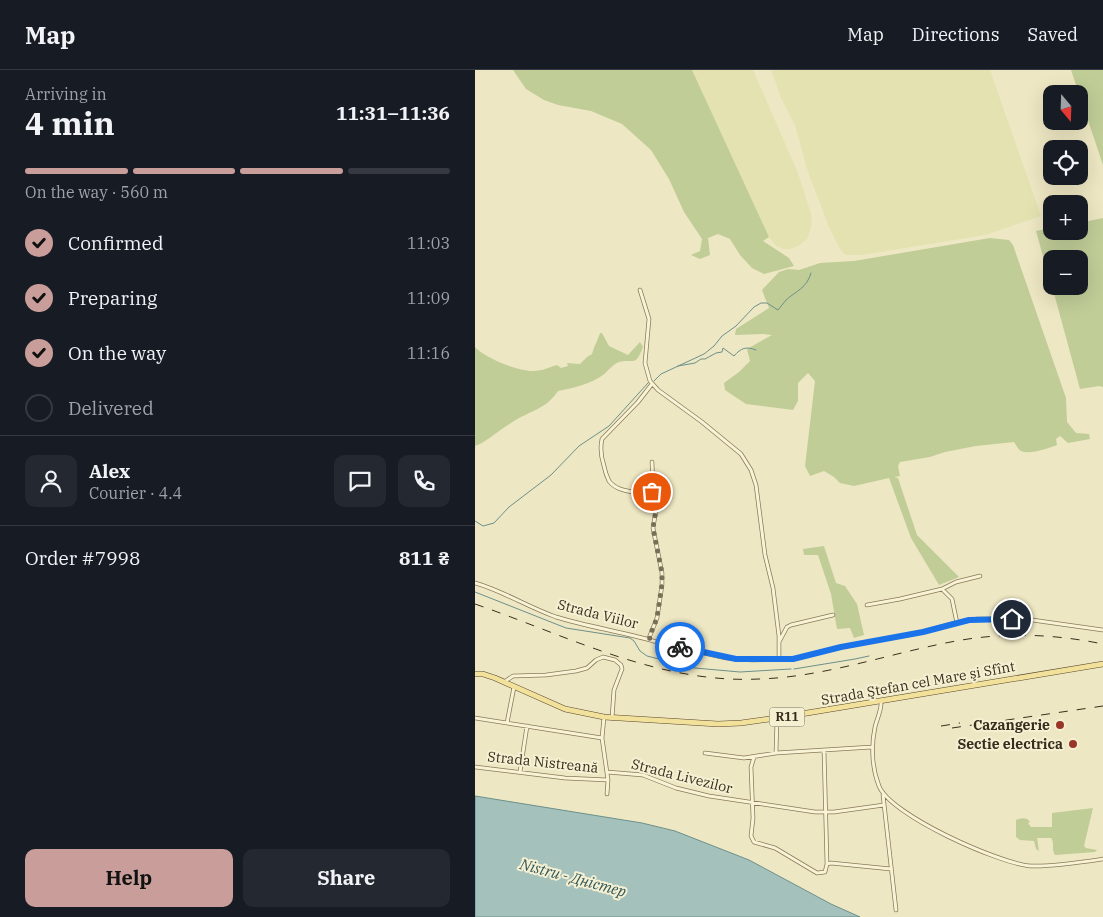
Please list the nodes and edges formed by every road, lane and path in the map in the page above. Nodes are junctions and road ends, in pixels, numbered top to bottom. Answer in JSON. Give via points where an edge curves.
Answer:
{"nodes":[{"id":1,"x":640,"y":290,"type":"dead end"},
{"id":2,"x":652,"y":384,"type":"junction"},
{"id":3,"x":652,"y":462,"type":"dead end"},
{"id":4,"x":650,"y":496,"type":"junction"},
{"id":5,"x":980,"y":576,"type":"dead end"},
{"id":6,"x":475,"y":583,"type":"edge"},
{"id":7,"x":942,"y":589,"type":"junction"},
{"id":8,"x":867,"y":605,"type":"dead end"},
{"id":9,"x":833,"y":616,"type":"dead end"},
{"id":10,"x":957,"y":623,"type":"junction"},
{"id":11,"x":1103,"y":630,"type":"edge"},
{"id":12,"x":649,"y":638,"type":"junction"},
{"id":13,"x":779,"y":642,"type":"junction"},
{"id":14,"x":779,"y":659,"type":"junction"},
{"id":15,"x":1103,"y":664,"type":"edge"},
{"id":16,"x":475,"y":674,"type":"edge"},
{"id":17,"x":504,"y":682,"type":"junction"},
{"id":18,"x":514,"y":687,"type":"junction"},
{"id":19,"x":881,"y":701,"type":"junction"},
{"id":20,"x":603,"y":717,"type":"junction"},
{"id":21,"x":475,"y":718,"type":"edge"},
{"id":22,"x":612,"y":718,"type":"junction"},
{"id":23,"x":777,"y":718,"type":"junction"},
{"id":24,"x":507,"y":723,"type":"junction"},
{"id":25,"x":527,"y":726,"type":"junction"},
{"id":26,"x":601,"y":738,"type":"junction"},
{"id":27,"x":872,"y":747,"type":"junction"},
{"id":28,"x":824,"y":750,"type":"junction"},
{"id":29,"x":705,"y":753,"type":"dead end"},
{"id":30,"x":776,"y":753,"type":"junction"},
{"id":31,"x":754,"y":757,"type":"junction"},
{"id":32,"x":475,"y":767,"type":"edge"},
{"id":33,"x":520,"y":772,"type":"junction"},
{"id":34,"x":607,"y":772,"type":"junction"},
{"id":35,"x":608,"y":780,"type":"junction"},
{"id":36,"x":607,"y":794,"type":"dead end"},
{"id":37,"x":883,"y":794,"type":"junction"},
{"id":38,"x":752,"y":803,"type":"junction"},
{"id":39,"x":883,"y":805,"type":"junction"},
{"id":40,"x":826,"y":812,"type":"junction"},
{"id":41,"x":1103,"y":859,"type":"edge"},
{"id":42,"x":827,"y":864,"type":"junction"},
{"id":43,"x":891,"y":869,"type":"junction"},
{"id":44,"x":896,"y":910,"type":"dead end"}],
"edges":[{"from":1,"to":2,"type":"street","via":[[649,319],[645,362]]},
{"from":2,"to":4,"type":"street","via":[[600,445],[609,480],[627,491]]},
{"from":2,"to":13,"type":"street","via":[[741,454],[751,470],[773,588]]},
{"from":3,"to":4,"type":"street","via":[[653,488]]},
{"from":4,"to":12,"type":"street","via":[[657,504],[653,528],[662,580],[657,618]]},
{"from":5,"to":7,"type":"street"},
{"from":6,"to":12,"type":"street","name":"Strada Viilor","via":[[556,616],[599,629]]},
{"from":7,"to":8,"type":"street"},
{"from":7,"to":10,"type":"street","via":[[952,599]]},
{"from":9,"to":13,"type":"street","via":[[791,624]]},
{"from":10,"to":11,"type":"street","name":"Strada Viilor","via":[[977,619],[1019,619]]},
{"from":10,"to":14,"type":"street","name":"Strada Viilor","via":[[803,658]]},
{"from":12,"to":14,"type":"street","name":"Strada Viilor","via":[[726,658]]},
{"from":13,"to":14,"type":"street"},
{"from":15,"to":19,"type":"main road","name":"Strada Ştefan cel Mare şi Sfînt","number":"R11"},
{"from":16,"to":17,"type":"main road","name":"Strada Ştefan cel Mare şi Sfînt","number":"R11"},
{"from":17,"to":18,"type":"main road","name":"Strada Ştefan cel Mare şi Sfînt","number":"R11"},
{"from":17,"to":22,"type":"street","via":[[513,676],[571,672],[587,668],[606,657],[615,660],[622,666]]},
{"from":18,"to":20,"type":"main road","name":"Strada Ştefan cel Mare şi Sfînt","number":"R11","via":[[565,709]]},
{"from":18,"to":24,"type":"street"},
{"from":19,"to":23,"type":"main road","name":"Strada Ştefan cel Mare şi Sfînt","number":"R11"},
{"from":19,"to":27,"type":"street"},
{"from":20,"to":22,"type":"main road","name":"Strada Ştefan cel Mare şi Sfînt","number":"R11"},
{"from":20,"to":26,"type":"street"},
{"from":21,"to":24,"type":"street"},
{"from":22,"to":23,"type":"main road","name":"Strada Ştefan cel Mare şi Sfînt","number":"R11","via":[[718,724]]},
{"from":23,"to":30,"type":"street"},
{"from":24,"to":25,"type":"street"},
{"from":25,"to":26,"type":"street"},
{"from":25,"to":33,"type":"street"},
{"from":26,"to":34,"type":"street"},
{"from":27,"to":28,"type":"street"},
{"from":27,"to":37,"type":"street"},
{"from":28,"to":30,"type":"street"},
{"from":28,"to":40,"type":"street"},
{"from":29,"to":31,"type":"street"},
{"from":30,"to":31,"type":"street"},
{"from":31,"to":38,"type":"street","via":[[751,766]]},
{"from":32,"to":33,"type":"street","name":"Strada Nistreană"},
{"from":33,"to":35,"type":"street","name":"Strada Nistreană"},
{"from":34,"to":35,"type":"street"},
{"from":34,"to":38,"type":"street","name":"Strada Livezilor","via":[[643,775],[709,796]]},
{"from":35,"to":36,"type":"street"},
{"from":37,"to":39,"type":"street"},
{"from":37,"to":41,"type":"street","via":[[901,809],[961,843],[1010,862],[1037,866]]},
{"from":38,"to":40,"type":"street","name":"Strada Livezilor"},
{"from":38,"to":42,"type":"street","via":[[752,840],[775,848],[817,873],[825,872]]},
{"from":39,"to":40,"type":"street","name":"Strada Livezilor"},
{"from":39,"to":43,"type":"street"},
{"from":40,"to":42,"type":"street"},
{"from":42,"to":43,"type":"street"},
{"from":43,"to":44,"type":"street"}]}
